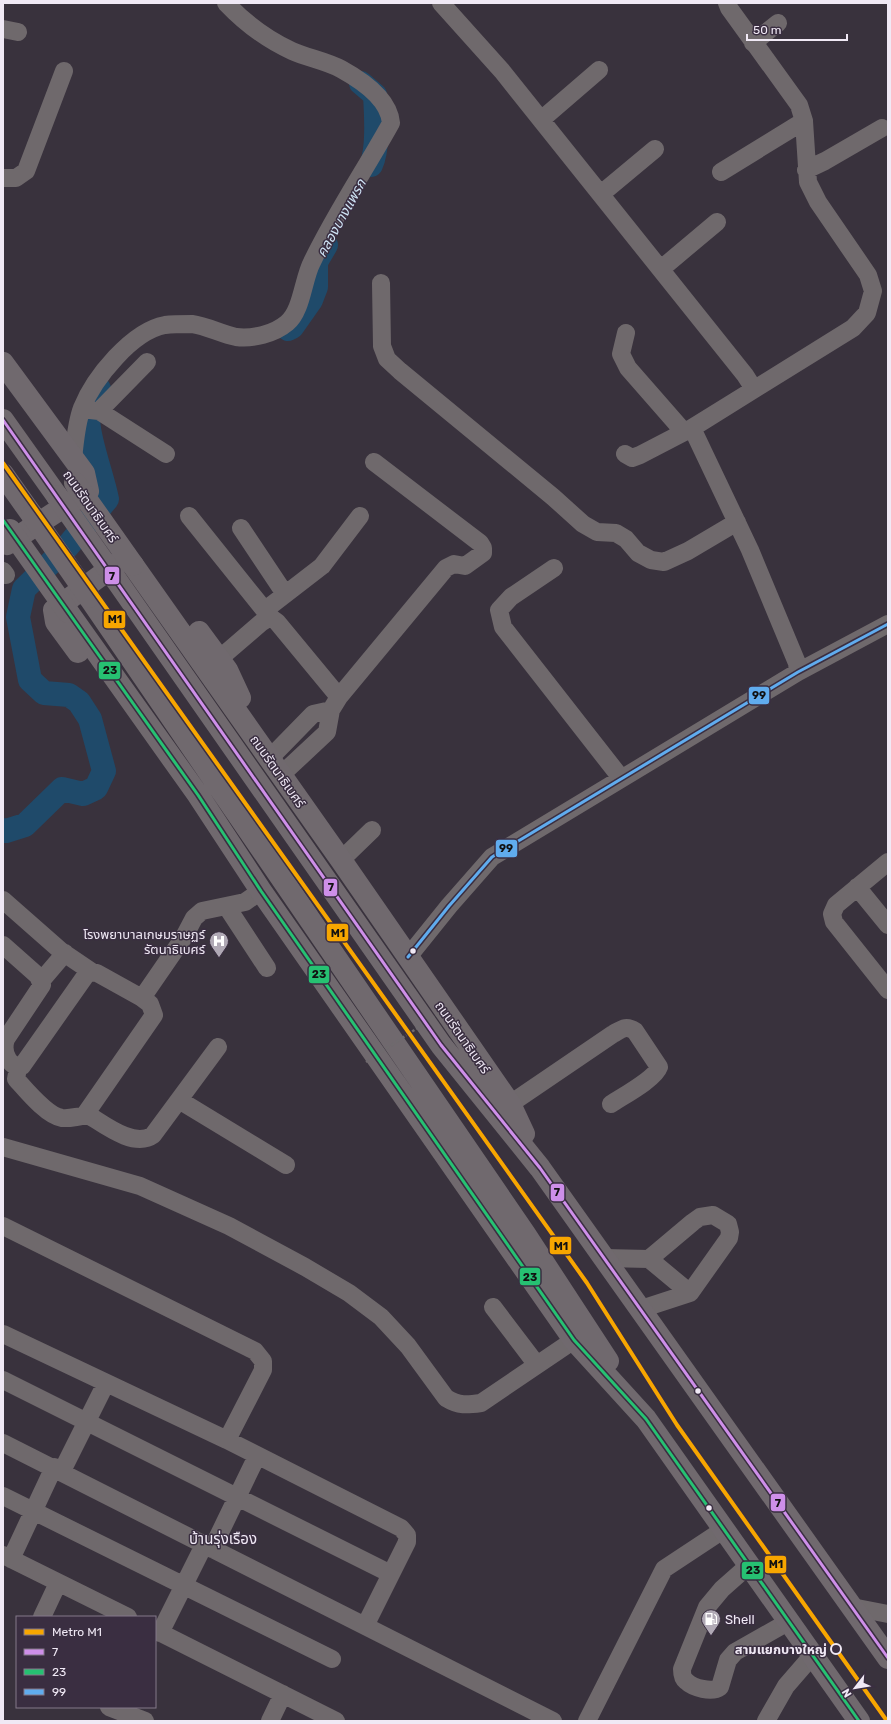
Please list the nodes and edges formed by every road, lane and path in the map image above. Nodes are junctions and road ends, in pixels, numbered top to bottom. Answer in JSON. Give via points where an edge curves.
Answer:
{"nodes":[{"id":1,"x":226,"y":3,"type":"edge"},
{"id":2,"x":441,"y":3,"type":"edge"},
{"id":3,"x":727,"y":3,"type":"edge"},
{"id":4,"x":778,"y":23,"type":"dead end"},
{"id":5,"x":753,"y":43,"type":"junction"},
{"id":6,"x":599,"y":70,"type":"dead end"},
{"id":7,"x":64,"y":71,"type":"dead end"},
{"id":8,"x":541,"y":120,"type":"junction"},
{"id":9,"x":804,"y":121,"type":"junction"},
{"id":10,"x":882,"y":128,"type":"dead end"},
{"id":11,"x":655,"y":149,"type":"dead end"},
{"id":12,"x":806,"y":170,"type":"junction"},
{"id":13,"x":721,"y":172,"type":"dead end"},
{"id":14,"x":3,"y":178,"type":"edge"},
{"id":15,"x":601,"y":194,"type":"junction"},
{"id":16,"x":717,"y":222,"type":"dead end"},
{"id":17,"x":661,"y":269,"type":"junction"},
{"id":18,"x":381,"y":284,"type":"dead end"},
{"id":19,"x":626,"y":333,"type":"dead end"},
{"id":20,"x":147,"y":362,"type":"dead end"},
{"id":21,"x":3,"y":363,"type":"edge"},
{"id":22,"x":3,"y":382,"type":"edge"},
{"id":23,"x":754,"y":389,"type":"junction"},
{"id":24,"x":91,"y":410,"type":"junction"},
{"id":25,"x":3,"y":420,"type":"edge"},
{"id":26,"x":688,"y":430,"type":"junction"},
{"id":27,"x":166,"y":454,"type":"dead end"},
{"id":28,"x":625,"y":454,"type":"dead end"},
{"id":29,"x":74,"y":459,"type":"junction"},
{"id":30,"x":374,"y":462,"type":"dead end"},
{"id":31,"x":3,"y":474,"type":"edge"},
{"id":32,"x":189,"y":516,"type":"dead end"},
{"id":33,"x":360,"y":516,"type":"dead end"},
{"id":34,"x":737,"y":522,"type":"junction"},
{"id":35,"x":241,"y":528,"type":"dead end"},
{"id":36,"x":5,"y":530,"type":"edge"},
{"id":37,"x":554,"y":568,"type":"dead end"},
{"id":38,"x":285,"y":594,"type":"junction"},
{"id":39,"x":268,"y":614,"type":"junction"},
{"id":40,"x":888,"y":624,"type":"edge"},
{"id":41,"x":219,"y":659,"type":"junction"},
{"id":42,"x":798,"y":672,"type":"junction"},
{"id":43,"x":335,"y":704,"type":"junction"},
{"id":44,"x":271,"y":761,"type":"junction"},
{"id":45,"x":621,"y":778,"type":"junction"},
{"id":46,"x":198,"y":795,"type":"junction"},
{"id":47,"x":372,"y":830,"type":"dead end"},
{"id":48,"x":341,"y":860,"type":"junction"},
{"id":49,"x":886,"y":868,"type":"edge"},
{"id":50,"x":858,"y":887,"type":"junction"},
{"id":51,"x":261,"y":891,"type":"junction"},
{"id":52,"x":3,"y":900,"type":"edge"},
{"id":53,"x":227,"y":907,"type":"junction"},
{"id":54,"x":888,"y":925,"type":"edge"},
{"id":55,"x":3,"y":945,"type":"edge"},
{"id":56,"x":65,"y":953,"type":"junction"},
{"id":57,"x":408,"y":957,"type":"junction"},
{"id":58,"x":267,"y":968,"type":"dead end"},
{"id":59,"x":92,"y":972,"type":"junction"},
{"id":60,"x":42,"y":980,"type":"junction"},
{"id":61,"x":888,"y":990,"type":"edge"},
{"id":62,"x":142,"y":998,"type":"junction"},
{"id":63,"x":452,"y":1005,"type":"dead end"},
{"id":64,"x":218,"y":1047,"type":"dead end"},
{"id":65,"x":366,"y":1062,"type":"dead end"},
{"id":66,"x":18,"y":1068,"type":"junction"},
{"id":67,"x":179,"y":1100,"type":"junction"},
{"id":68,"x":510,"y":1104,"type":"junction"},
{"id":69,"x":611,"y":1104,"type":"dead end"},
{"id":70,"x":84,"y":1116,"type":"junction"},
{"id":71,"x":3,"y":1147,"type":"edge"},
{"id":72,"x":286,"y":1165,"type":"dead end"},
{"id":73,"x":540,"y":1168,"type":"junction"},
{"id":74,"x":3,"y":1226,"type":"edge"},
{"id":75,"x":604,"y":1258,"type":"junction"},
{"id":76,"x":649,"y":1259,"type":"junction"},
{"id":77,"x":690,"y":1293,"type":"junction"},
{"id":78,"x":493,"y":1307,"type":"dead end"},
{"id":79,"x":641,"y":1309,"type":"junction"},
{"id":80,"x":3,"y":1334,"type":"edge"},
{"id":81,"x":574,"y":1340,"type":"junction"},
{"id":82,"x":537,"y":1365,"type":"junction"},
{"id":83,"x":3,"y":1380,"type":"edge"},
{"id":84,"x":106,"y":1383,"type":"junction"},
{"id":85,"x":646,"y":1419,"type":"junction"},
{"id":86,"x":87,"y":1421,"type":"junction"},
{"id":87,"x":227,"y":1440,"type":"junction"},
{"id":88,"x":3,"y":1443,"type":"edge"},
{"id":89,"x":257,"y":1456,"type":"junction"},
{"id":90,"x":58,"y":1469,"type":"junction"},
{"id":91,"x":3,"y":1496,"type":"edge"},
{"id":92,"x":238,"y":1496,"type":"junction"},
{"id":93,"x":34,"y":1511,"type":"junction"},
{"id":94,"x":722,"y":1530,"type":"junction"},
{"id":95,"x":208,"y":1547,"type":"junction"},
{"id":96,"x":7,"y":1557,"type":"edge"},
{"id":97,"x":748,"y":1566,"type":"junction"},
{"id":98,"x":391,"y":1574,"type":"junction"},
{"id":99,"x":58,"y":1583,"type":"junction"},
{"id":100,"x":184,"y":1586,"type":"junction"},
{"id":101,"x":852,"y":1607,"type":"junction"},
{"id":102,"x":888,"y":1614,"type":"edge"},
{"id":103,"x":42,"y":1616,"type":"edge"},
{"id":104,"x":126,"y":1616,"type":"edge"},
{"id":105,"x":788,"y":1622,"type":"junction"},
{"id":106,"x":365,"y":1626,"type":"junction"},
{"id":107,"x":158,"y":1632,"type":"edge"},
{"id":108,"x":812,"y":1656,"type":"junction"},
{"id":109,"x":888,"y":1658,"type":"edge"},
{"id":110,"x":332,"y":1659,"type":"dead end"},
{"id":111,"x":283,"y":1694,"type":"junction"},
{"id":112,"x":112,"y":1708,"type":"edge"},
{"id":113,"x":145,"y":1721,"type":"edge"},
{"id":114,"x":270,"y":1721,"type":"edge"},
{"id":115,"x":336,"y":1721,"type":"edge"},
{"id":116,"x":553,"y":1721,"type":"edge"},
{"id":117,"x":587,"y":1721,"type":"edge"},
{"id":118,"x":766,"y":1721,"type":"edge"},
{"id":119,"x":859,"y":1721,"type":"edge"}],
"edges":[{"from":1,"to":24,"type":"street","via":[[242,20],[292,50],[341,69],[372,90],[384,101],[390,113],[390,123],[311,263],[296,314],[288,323],[274,332],[237,337],[193,324],[164,325],[138,338],[112,361],[95,384]]},
{"from":2,"to":8,"type":"street","via":[[502,71]]},
{"from":3,"to":5,"type":"street"},
{"from":4,"to":5,"type":"street"},
{"from":5,"to":9,"type":"street","via":[[799,105]]},
{"from":6,"to":8,"type":"street"},
{"from":7,"to":14,"type":"street","via":[[26,171],[16,178]]},
{"from":8,"to":15,"type":"street"},
{"from":9,"to":12,"type":"street"},
{"from":9,"to":13,"type":"street"},
{"from":10,"to":12,"type":"street"},
{"from":11,"to":15,"type":"street"},
{"from":12,"to":23,"type":"street","via":[[808,182],[818,202],[868,275],[873,291],[867,313],[853,328]]},
{"from":15,"to":17,"type":"street"},
{"from":16,"to":17,"type":"street"},
{"from":17,"to":23,"type":"street","via":[[745,374]]},
{"from":18,"to":34,"type":"street","via":[[382,346],[387,359],[583,524],[597,532],[616,533],[638,553],[651,560],[664,562]]},
{"from":19,"to":26,"type":"street","via":[[622,354],[628,368]]},
{"from":20,"to":24,"type":"street"},
{"from":21,"to":29,"type":"main road"},
{"from":22,"to":44,"type":"main road","name":"ถนนรัตนาธิเบศร์","bridge":true},
{"from":23,"to":26,"type":"street"},
{"from":24,"to":27,"type":"street"},
{"from":24,"to":29,"type":"street"},
{"from":25,"to":73,"type":"main road","name":"ถนนรัตนาธิเบศร์","bridge":true,"via":[[441,1045]]},
{"from":26,"to":28,"type":"street","via":[[640,455],[632,458]]},
{"from":26,"to":34,"type":"street"},
{"from":29,"to":36,"type":"main road","via":[[84,473],[88,491],[7,544]]},
{"from":30,"to":43,"type":"street","via":[[480,543],[483,553],[465,566],[454,564],[446,568]]},
{"from":31,"to":85,"type":"main road","bridge":true,"via":[[526,1234]]},
{"from":32,"to":39,"type":"street"},
{"from":33,"to":38,"type":"street","via":[[322,566]]},
{"from":34,"to":42,"type":"street","via":[[794,656]]},
{"from":35,"to":38,"type":"street"},
{"from":36,"to":46,"type":"main road","bridge":true,"via":[[68,612]]},
{"from":37,"to":45,"type":"street","via":[[511,597],[499,610],[503,627]]},
{"from":38,"to":39,"type":"street"},
{"from":39,"to":41,"type":"street"},
{"from":39,"to":43,"type":"street","via":[[277,622]]},
{"from":40,"to":42,"type":"street"},
{"from":41,"to":44,"type":"main road","via":[[227,670]]},
{"from":41,"to":46,"type":"main road","via":[[144,556],[134,551],[54,610],[56,622],[139,736]]},
{"from":42,"to":45,"type":"street"},
{"from":43,"to":44,"type":"street","via":[[313,714]]},
{"from":44,"to":48,"type":"main road","name":"ถนนรัตนาธิเบศร์"},
{"from":45,"to":57,"type":"street","via":[[492,857]]},
{"from":46,"to":51,"type":"main road"},
{"from":47,"to":48,"type":"street"},
{"from":48,"to":57,"type":"main road","name":"ถนนรัตนาธิเบศร์"},
{"from":49,"to":50,"type":"street"},
{"from":50,"to":54,"type":"street"},
{"from":50,"to":61,"type":"street","via":[[836,905],[832,914],[834,922]]},
{"from":51,"to":53,"type":"street","via":[[245,902]]},
{"from":51,"to":81,"type":"main road"},
{"from":52,"to":56,"type":"street"},
{"from":53,"to":58,"type":"street"},
{"from":53,"to":62,"type":"street","via":[[202,911],[194,918]]},
{"from":55,"to":60,"type":"street"},
{"from":56,"to":59,"type":"street"},
{"from":56,"to":60,"type":"street"},
{"from":57,"to":68,"type":"main road","name":"ถนนรัตนาธิเบศร์"},
{"from":59,"to":62,"type":"street"},
{"from":59,"to":66,"type":"street","via":[[86,975],[22,1066]]},
{"from":60,"to":66,"type":"street","via":[[42,985],[3,1047],[4,1053]]},
{"from":62,"to":70,"type":"street","via":[[150,1004],[154,1015]]},
{"from":63,"to":65,"type":"path","bridge":true},
{"from":64,"to":67,"type":"street"},
{"from":66,"to":70,"type":"street","via":[[16,1079],[38,1103],[56,1117]]},
{"from":67,"to":70,"type":"street","via":[[147,1139],[130,1137],[90,1116]]},
{"from":67,"to":72,"type":"street"},
{"from":68,"to":69,"type":"street","via":[[613,1034],[629,1027],[635,1031],[659,1067],[658,1072]]},
{"from":68,"to":73,"type":"main road","name":"ถนนรัตนาธิเบศร์"},
{"from":71,"to":82,"type":"street","via":[[140,1186],[228,1226],[305,1267],[349,1293],[381,1317],[408,1346],[446,1398],[454,1403],[464,1406],[481,1403]]},
{"from":73,"to":75,"type":"main road","name":"ถนนรัตนาธิเบศร์"},
{"from":74,"to":87,"type":"street","via":[[255,1352],[263,1361],[263,1370]]},
{"from":75,"to":76,"type":"street"},
{"from":75,"to":79,"type":"main road","name":"ถนนรัตนาธิเบศร์"},
{"from":76,"to":77,"type":"street"},
{"from":76,"to":77,"type":"street","via":[[700,1217],[713,1215],[728,1224],[729,1238]]},
{"from":77,"to":79,"type":"street"},
{"from":78,"to":82,"type":"street"},
{"from":79,"to":101,"type":"main road","name":"ถนนรัตนาธิเบศร์"},
{"from":80,"to":84,"type":"street"},
{"from":81,"to":82,"type":"street"},
{"from":81,"to":85,"type":"main road"},
{"from":83,"to":86,"type":"street"},
{"from":84,"to":86,"type":"street"},
{"from":84,"to":87,"type":"street"},
{"from":85,"to":94,"type":"main road"},
{"from":86,"to":90,"type":"street"},
{"from":86,"to":92,"type":"street"},
{"from":87,"to":89,"type":"street"},
{"from":88,"to":90,"type":"street"},
{"from":89,"to":92,"type":"street"},
{"from":89,"to":98,"type":"street","via":[[401,1528],[407,1534],[407,1542]]},
{"from":90,"to":93,"type":"street"},
{"from":90,"to":95,"type":"street"},
{"from":91,"to":93,"type":"street"},
{"from":92,"to":95,"type":"street"},
{"from":92,"to":98,"type":"street"},
{"from":93,"to":96,"type":"street"},
{"from":93,"to":100,"type":"street"},
{"from":94,"to":97,"type":"main road"},
{"from":94,"to":117,"type":"street","via":[[664,1569]]},
{"from":95,"to":100,"type":"street"},
{"from":95,"to":106,"type":"street"},
{"from":96,"to":99,"type":"street"},
{"from":97,"to":105,"type":"main road"},
{"from":97,"to":105,"type":"street","via":[[722,1589],[707,1607],[682,1669],[686,1682],[710,1691],[716,1690],[720,1687],[728,1660],[735,1652]]},
{"from":98,"to":106,"type":"street"},
{"from":99,"to":103,"type":"street"},
{"from":99,"to":104,"type":"street"},
{"from":100,"to":107,"type":"street"},
{"from":100,"to":110,"type":"street"},
{"from":101,"to":102,"type":"street"},
{"from":101,"to":109,"type":"main road","name":"ถนนรัตนาธิเบศร์"},
{"from":105,"to":108,"type":"main road"},
{"from":106,"to":116,"type":"street"},
{"from":107,"to":111,"type":"street"},
{"from":108,"to":118,"type":"street","via":[[786,1686]]},
{"from":108,"to":119,"type":"main road"},
{"from":111,"to":114,"type":"street"},
{"from":111,"to":115,"type":"street"},
{"from":112,"to":113,"type":"street"}]}
